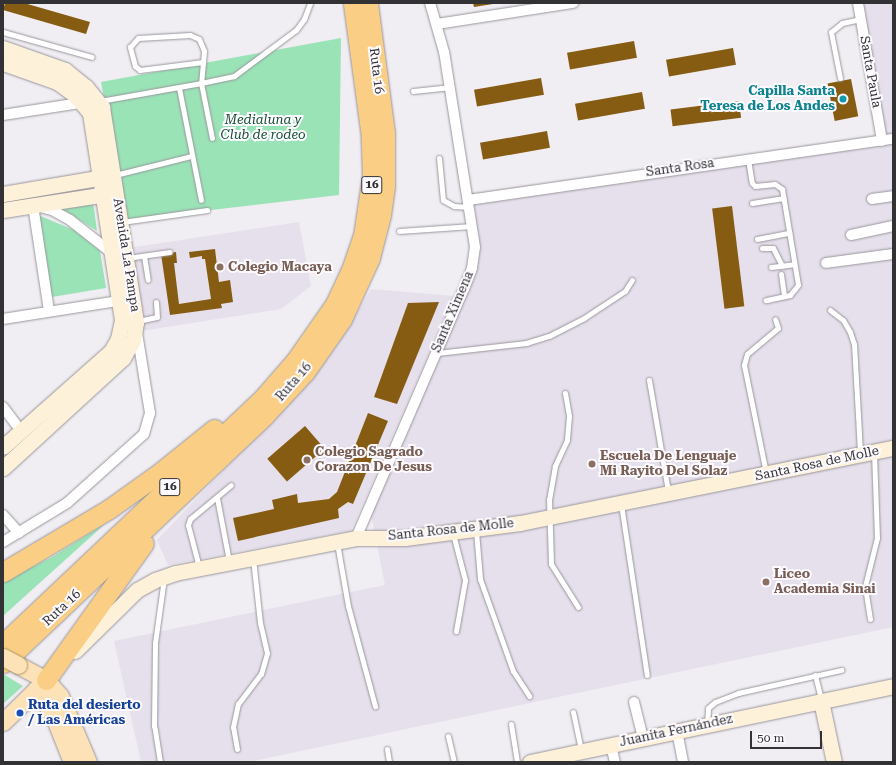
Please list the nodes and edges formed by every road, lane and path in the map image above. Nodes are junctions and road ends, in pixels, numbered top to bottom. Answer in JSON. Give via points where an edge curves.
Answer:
{"nodes":[{"id":1,"x":310,"y":3,"type":"edge"},
{"id":2,"x":348,"y":3,"type":"edge"},
{"id":3,"x":353,"y":3,"type":"edge"},
{"id":4,"x":368,"y":3,"type":"edge"},
{"id":5,"x":374,"y":3,"type":"edge"},
{"id":6,"x":430,"y":3,"type":"edge"},
{"id":7,"x":573,"y":3,"type":"edge"},
{"id":8,"x":858,"y":3,"type":"edge"},
{"id":9,"x":860,"y":19,"type":"junction"},
{"id":10,"x":437,"y":24,"type":"junction"},
{"id":11,"x":3,"y":32,"type":"edge"},
{"id":12,"x":358,"y":41,"type":"junction"},
{"id":13,"x":3,"y":48,"type":"edge"},
{"id":14,"x":92,"y":56,"type":"dead end"},
{"id":15,"x":203,"y":62,"type":"junction"},
{"id":16,"x":3,"y":63,"type":"edge"},
{"id":17,"x":840,"y":78,"type":"dead end"},
{"id":18,"x":201,"y":83,"type":"junction"},
{"id":19,"x":449,"y":86,"type":"junction"},
{"id":20,"x":179,"y":88,"type":"junction"},
{"id":21,"x":413,"y":91,"type":"dead end"},
{"id":22,"x":98,"y":101,"type":"junction"},
{"id":23,"x":83,"y":103,"type":"junction"},
{"id":24,"x":382,"y":114,"type":"junction"},
{"id":25,"x":3,"y":115,"type":"edge"},
{"id":26,"x":212,"y":138,"type":"dead end"},
{"id":27,"x":893,"y":139,"type":"edge"},
{"id":28,"x":882,"y":141,"type":"junction"},
{"id":29,"x":190,"y":156,"type":"junction"},
{"id":30,"x":439,"y":158,"type":"dead end"},
{"id":31,"x":748,"y":159,"type":"junction"},
{"id":32,"x":107,"y":176,"type":"junction"},
{"id":33,"x":110,"y":193,"type":"junction"},
{"id":34,"x":3,"y":194,"type":"edge"},
{"id":35,"x":893,"y":196,"type":"edge"},
{"id":36,"x":784,"y":198,"type":"junction"},
{"id":37,"x":872,"y":199,"type":"dead end"},
{"id":38,"x":201,"y":200,"type":"dead end"},
{"id":39,"x":469,"y":203,"type":"junction"},
{"id":40,"x":752,"y":204,"type":"dead end"},
{"id":41,"x":33,"y":205,"type":"junction"},
{"id":42,"x":3,"y":210,"type":"edge"},
{"id":43,"x":207,"y":210,"type":"dead end"},
{"id":44,"x":121,"y":222,"type":"junction"},
{"id":45,"x":472,"y":226,"type":"junction"},
{"id":46,"x":893,"y":226,"type":"edge"},
{"id":47,"x":399,"y":230,"type":"dead end"},
{"id":48,"x":789,"y":233,"type":"junction"},
{"id":49,"x":851,"y":235,"type":"dead end"},
{"id":50,"x":757,"y":239,"type":"dead end"},
{"id":51,"x":762,"y":248,"type":"dead end"},
{"id":52,"x":170,"y":252,"type":"dead end"},
{"id":53,"x":112,"y":253,"type":"junction"},
{"id":54,"x":893,"y":254,"type":"edge"},
{"id":55,"x":144,"y":256,"type":"junction"},
{"id":56,"x":127,"y":258,"type":"junction"},
{"id":57,"x":826,"y":263,"type":"dead end"},
{"id":58,"x":794,"y":264,"type":"junction"},
{"id":59,"x":782,"y":266,"type":"junction"},
{"id":60,"x":771,"y":267,"type":"dead end"},
{"id":61,"x":781,"y":274,"type":"dead end"},
{"id":62,"x":148,"y":280,"type":"dead end"},
{"id":63,"x":632,"y":280,"type":"dead end"},
{"id":64,"x":784,"y":296,"type":"junction"},
{"id":65,"x":126,"y":300,"type":"junction"},
{"id":66,"x":766,"y":300,"type":"dead end"},
{"id":67,"x":156,"y":302,"type":"dead end"},
{"id":68,"x":830,"y":310,"type":"dead end"},
{"id":69,"x":49,"y":312,"type":"junction"},
{"id":70,"x":3,"y":319,"type":"edge"},
{"id":71,"x":775,"y":319,"type":"dead end"},
{"id":72,"x":325,"y":320,"type":"junction"},
{"id":73,"x":136,"y":325,"type":"junction"},
{"id":74,"x":437,"y":353,"type":"junction"},
{"id":75,"x":649,"y":380,"type":"dead end"},
{"id":76,"x":565,"y":393,"type":"dead end"},
{"id":77,"x":3,"y":407,"type":"edge"},
{"id":78,"x":21,"y":431,"type":"junction"},
{"id":79,"x":3,"y":447,"type":"edge"},
{"id":80,"x":893,"y":448,"type":"edge"},
{"id":81,"x":867,"y":454,"type":"junction"},
{"id":82,"x":3,"y":468,"type":"edge"},
{"id":83,"x":207,"y":471,"type":"junction"},
{"id":84,"x":766,"y":476,"type":"junction"},
{"id":85,"x":232,"y":485,"type":"dead end"},
{"id":86,"x":668,"y":494,"type":"junction"},
{"id":87,"x":216,"y":498,"type":"junction"},
{"id":88,"x":621,"y":502,"type":"junction"},
{"id":89,"x":3,"y":515,"type":"edge"},
{"id":90,"x":549,"y":516,"type":"junction"},
{"id":91,"x":476,"y":529,"type":"junction"},
{"id":92,"x":453,"y":532,"type":"junction"},
{"id":93,"x":19,"y":533,"type":"junction"},
{"id":94,"x":356,"y":538,"type":"junction"},
{"id":95,"x":3,"y":542,"type":"edge"},
{"id":96,"x":337,"y":542,"type":"junction"},
{"id":97,"x":252,"y":558,"type":"junction"},
{"id":98,"x":230,"y":562,"type":"junction"},
{"id":99,"x":199,"y":568,"type":"junction"},
{"id":100,"x":3,"y":572,"type":"edge"},
{"id":101,"x":165,"y":576,"type":"junction"},
{"id":102,"x":578,"y":607,"type":"dead end"},
{"id":103,"x":870,"y":619,"type":"dead end"},
{"id":104,"x":456,"y":631,"type":"dead end"},
{"id":105,"x":3,"y":644,"type":"edge"},
{"id":106,"x":8,"y":661,"type":"edge"},
{"id":107,"x":841,"y":670,"type":"dead end"},
{"id":108,"x":647,"y":675,"type":"dead end"},
{"id":109,"x":815,"y":675,"type":"junction"},
{"id":110,"x":41,"y":684,"type":"junction"},
{"id":111,"x":893,"y":686,"type":"edge"},
{"id":112,"x":529,"y":696,"type":"dead end"},
{"id":113,"x":821,"y":701,"type":"junction"},
{"id":114,"x":634,"y":702,"type":"dead end"},
{"id":115,"x":375,"y":706,"type":"dead end"},
{"id":116,"x":574,"y":712,"type":"dead end"},
{"id":117,"x":3,"y":722,"type":"edge"},
{"id":118,"x":511,"y":724,"type":"dead end"},
{"id":119,"x":707,"y":725,"type":"junction"},
{"id":120,"x":677,"y":731,"type":"junction"},
{"id":121,"x":448,"y":736,"type":"dead end"},
{"id":122,"x":643,"y":738,"type":"junction"},
{"id":123,"x":611,"y":745,"type":"junction"},
{"id":124,"x":237,"y":749,"type":"dead end"},
{"id":125,"x":387,"y":749,"type":"dead end"},
{"id":126,"x":581,"y":751,"type":"junction"},
{"id":127,"x":537,"y":761,"type":"edge"},
{"id":128,"x":72,"y":762,"type":"edge"},
{"id":129,"x":88,"y":762,"type":"edge"},
{"id":130,"x":160,"y":762,"type":"edge"},
{"id":131,"x":389,"y":762,"type":"edge"},
{"id":132,"x":454,"y":762,"type":"edge"},
{"id":133,"x":517,"y":762,"type":"edge"},
{"id":134,"x":615,"y":762,"type":"edge"},
{"id":135,"x":684,"y":762,"type":"edge"},
{"id":136,"x":834,"y":762,"type":"edge"}],
"edges":[{"from":1,"to":18,"type":"lane","via":[[304,19],[296,30],[241,73]]},
{"from":2,"to":12,"type":"highway"},
{"from":3,"to":12,"type":"highway","name":"Ruta 16","number":"16"},
{"from":4,"to":24,"type":"highway","name":"Ruta 16","number":"16"},
{"from":5,"to":24,"type":"highway"},
{"from":6,"to":10,"type":"street","name":"Santa Ximena"},
{"from":7,"to":10,"type":"street"},
{"from":8,"to":9,"type":"street","name":"Santa Paula"},
{"from":9,"to":17,"type":"lane","via":[[842,23],[831,32]]},
{"from":9,"to":28,"type":"street","name":"Santa Paula"},
{"from":10,"to":19,"type":"street","name":"Santa Ximena"},
{"from":11,"to":14,"type":"lane"},
{"from":12,"to":72,"type":"highway","name":"Ruta 16","number":"16","via":[[372,150],[371,197],[357,253],[344,287]]},
{"from":13,"to":22,"type":"street","name":"Avenida La Pampa","via":[[64,70]]},
{"from":15,"to":15,"type":"lane","via":[[204,51],[199,39],[190,34],[138,38],[130,47],[135,66],[140,70]]},
{"from":15,"to":18,"type":"lane"},
{"from":16,"to":23,"type":"street","name":"Avenida La Pampa","via":[[57,82]]},
{"from":18,"to":20,"type":"lane"},
{"from":18,"to":26,"type":"lane"},
{"from":19,"to":21,"type":"lane"},
{"from":19,"to":39,"type":"street","name":"Santa Ximena"},
{"from":20,"to":22,"type":"lane"},
{"from":20,"to":29,"type":"lane"},
{"from":22,"to":23,"type":"street"},
{"from":22,"to":32,"type":"street","name":"Avenida La Pampa","via":[[105,115]]},
{"from":23,"to":25,"type":"street"},
{"from":23,"to":32,"type":"street","name":"Avenida La Pampa","via":[[92,120]]},
{"from":24,"to":83,"type":"highway","name":"Ruta 16","number":"16","via":[[386,152],[384,200],[370,258],[353,299],[330,338],[300,377]]},
{"from":27,"to":28,"type":"street","name":"Santa Rosa"},
{"from":28,"to":31,"type":"street","name":"Santa Rosa"},
{"from":29,"to":32,"type":"lane"},
{"from":29,"to":38,"type":"lane"},
{"from":30,"to":39,"type":"lane","via":[[443,200],[454,206]]},
{"from":31,"to":36,"type":"lane","via":[[752,183],[755,186],[780,185]]},
{"from":31,"to":39,"type":"street","name":"Santa Rosa"},
{"from":32,"to":33,"type":"street","name":"Avenida La Pampa"},
{"from":32,"to":34,"type":"street"},
{"from":33,"to":41,"type":"street"},
{"from":33,"to":44,"type":"street","name":"Avenida La Pampa"},
{"from":33,"to":53,"type":"street","name":"Avenida La Pampa"},
{"from":35,"to":37,"type":"street"},
{"from":36,"to":40,"type":"lane"},
{"from":36,"to":48,"type":"lane"},
{"from":39,"to":45,"type":"street","name":"Santa Ximena"},
{"from":41,"to":42,"type":"street"},
{"from":41,"to":53,"type":"street","via":[[52,210],[70,220]]},
{"from":41,"to":69,"type":"street"},
{"from":43,"to":44,"type":"lane"},
{"from":44,"to":56,"type":"street","name":"Avenida La Pampa"},
{"from":45,"to":47,"type":"lane"},
{"from":45,"to":74,"type":"street","name":"Santa Ximena","via":[[475,246],[472,268]]},
{"from":46,"to":49,"type":"street"},
{"from":48,"to":50,"type":"lane"},
{"from":48,"to":58,"type":"lane"},
{"from":51,"to":59,"type":"lane","via":[[773,248]]},
{"from":52,"to":55,"type":"lane"},
{"from":53,"to":65,"type":"street","name":"Avenida La Pampa"},
{"from":54,"to":57,"type":"street"},
{"from":55,"to":56,"type":"lane"},
{"from":55,"to":62,"type":"lane"},
{"from":56,"to":65,"type":"street","name":"Avenida La Pampa"},
{"from":58,"to":59,"type":"lane"},
{"from":58,"to":64,"type":"lane","via":[[798,285],[794,293]]},
{"from":59,"to":60,"type":"lane"},
{"from":61,"to":64,"type":"lane"},
{"from":63,"to":74,"type":"lane","via":[[624,291],[584,318],[549,336],[526,342]]},
{"from":64,"to":66,"type":"lane"},
{"from":65,"to":69,"type":"street"},
{"from":65,"to":73,"type":"street","name":"Avenida La Pampa"},
{"from":65,"to":78,"type":"street","name":"Avenida La Pampa","via":[[122,327],[115,345]]},
{"from":67,"to":73,"type":"lane","via":[[157,317]]},
{"from":68,"to":81,"type":"lane","via":[[842,320],[854,344]]},
{"from":69,"to":70,"type":"street"},
{"from":71,"to":84,"type":"lane","via":[[778,328],[747,354],[744,365]]},
{"from":72,"to":100,"type":"highway","via":[[260,387],[162,471],[86,524]]},
{"from":72,"to":105,"type":"highway","name":"Ruta 16","number":"16","via":[[296,360],[254,407]]},
{"from":73,"to":82,"type":"street","name":"Avenida La Pampa","via":[[133,340],[123,358]]},
{"from":73,"to":93,"type":"street","via":[[150,408],[147,428],[140,438],[71,500]]},
{"from":74,"to":94,"type":"street","name":"Santa Ximena"},
{"from":75,"to":86,"type":"lane"},
{"from":76,"to":90,"type":"lane","via":[[569,416],[567,440],[554,466]]},
{"from":77,"to":78,"type":"street"},
{"from":78,"to":79,"type":"street","name":"Avenida La Pampa"},
{"from":80,"to":81,"type":"street","name":"Santa Rosa de Molle"},
{"from":81,"to":84,"type":"street","name":"Santa Rosa de Molle"},
{"from":81,"to":103,"type":"lane","via":[[877,538],[865,586]]},
{"from":83,"to":106,"type":"highway","name":"Ruta 16","number":"16"},
{"from":83,"to":110,"type":"highway","via":[[135,555]]},
{"from":84,"to":86,"type":"street","name":"Santa Rosa de Molle"},
{"from":85,"to":87,"type":"lane"},
{"from":86,"to":88,"type":"street","name":"Santa Rosa de Molle"},
{"from":87,"to":98,"type":"lane"},
{"from":87,"to":99,"type":"lane","via":[[190,519],[188,525]]},
{"from":88,"to":90,"type":"street","name":"Santa Rosa de Molle"},
{"from":88,"to":108,"type":"lane"},
{"from":89,"to":93,"type":"street"},
{"from":90,"to":91,"type":"street","name":"Santa Rosa de Molle"},
{"from":90,"to":102,"type":"lane","via":[[551,564]]},
{"from":91,"to":92,"type":"street","name":"Santa Rosa de Molle"},
{"from":91,"to":112,"type":"lane","via":[[480,578],[513,671]]},
{"from":92,"to":94,"type":"street","name":"Santa Rosa de Molle","via":[[405,538]]},
{"from":92,"to":104,"type":"lane","via":[[465,580]]},
{"from":93,"to":95,"type":"street"},
{"from":94,"to":96,"type":"street","name":"Santa Rosa de Molle"},
{"from":96,"to":97,"type":"street","name":"Santa Rosa de Molle"},
{"from":96,"to":115,"type":"lane","via":[[348,606]]},
{"from":97,"to":98,"type":"street","name":"Santa Rosa de Molle"},
{"from":97,"to":124,"type":"lane","via":[[260,623],[267,653],[261,674],[238,704],[233,727]]},
{"from":98,"to":99,"type":"street","name":"Santa Rosa de Molle"},
{"from":99,"to":101,"type":"street","name":"Santa Rosa de Molle"},
{"from":101,"to":110,"type":"street","name":"Santa Rosa de Molle","via":[[130,596]]},
{"from":101,"to":130,"type":"lane","via":[[154,643],[154,726]]},
{"from":106,"to":110,"type":"main road"},
{"from":107,"to":109,"type":"lane"},
{"from":109,"to":113,"type":"lane"},
{"from":109,"to":119,"type":"lane","via":[[738,693],[715,702],[708,708]]},
{"from":110,"to":117,"type":"main road"},
{"from":110,"to":128,"type":"main road"},
{"from":110,"to":129,"type":"main road","via":[[64,704]]},
{"from":111,"to":113,"type":"street","name":"Juanita Fernández"},
{"from":113,"to":119,"type":"street","name":"Juanita Fernández"},
{"from":113,"to":136,"type":"street"},
{"from":114,"to":122,"type":"street"},
{"from":116,"to":126,"type":"lane"},
{"from":118,"to":133,"type":"lane"},
{"from":119,"to":120,"type":"street","name":"Juanita Fernández"},
{"from":120,"to":122,"type":"street","name":"Juanita Fernández"},
{"from":120,"to":135,"type":"street"},
{"from":121,"to":132,"type":"lane"},
{"from":122,"to":123,"type":"street","name":"Juanita Fernández"},
{"from":123,"to":126,"type":"street","name":"Juanita Fernández"},
{"from":123,"to":134,"type":"street"},
{"from":125,"to":131,"type":"lane"},
{"from":126,"to":127,"type":"street","name":"Juanita Fernández"}]}
